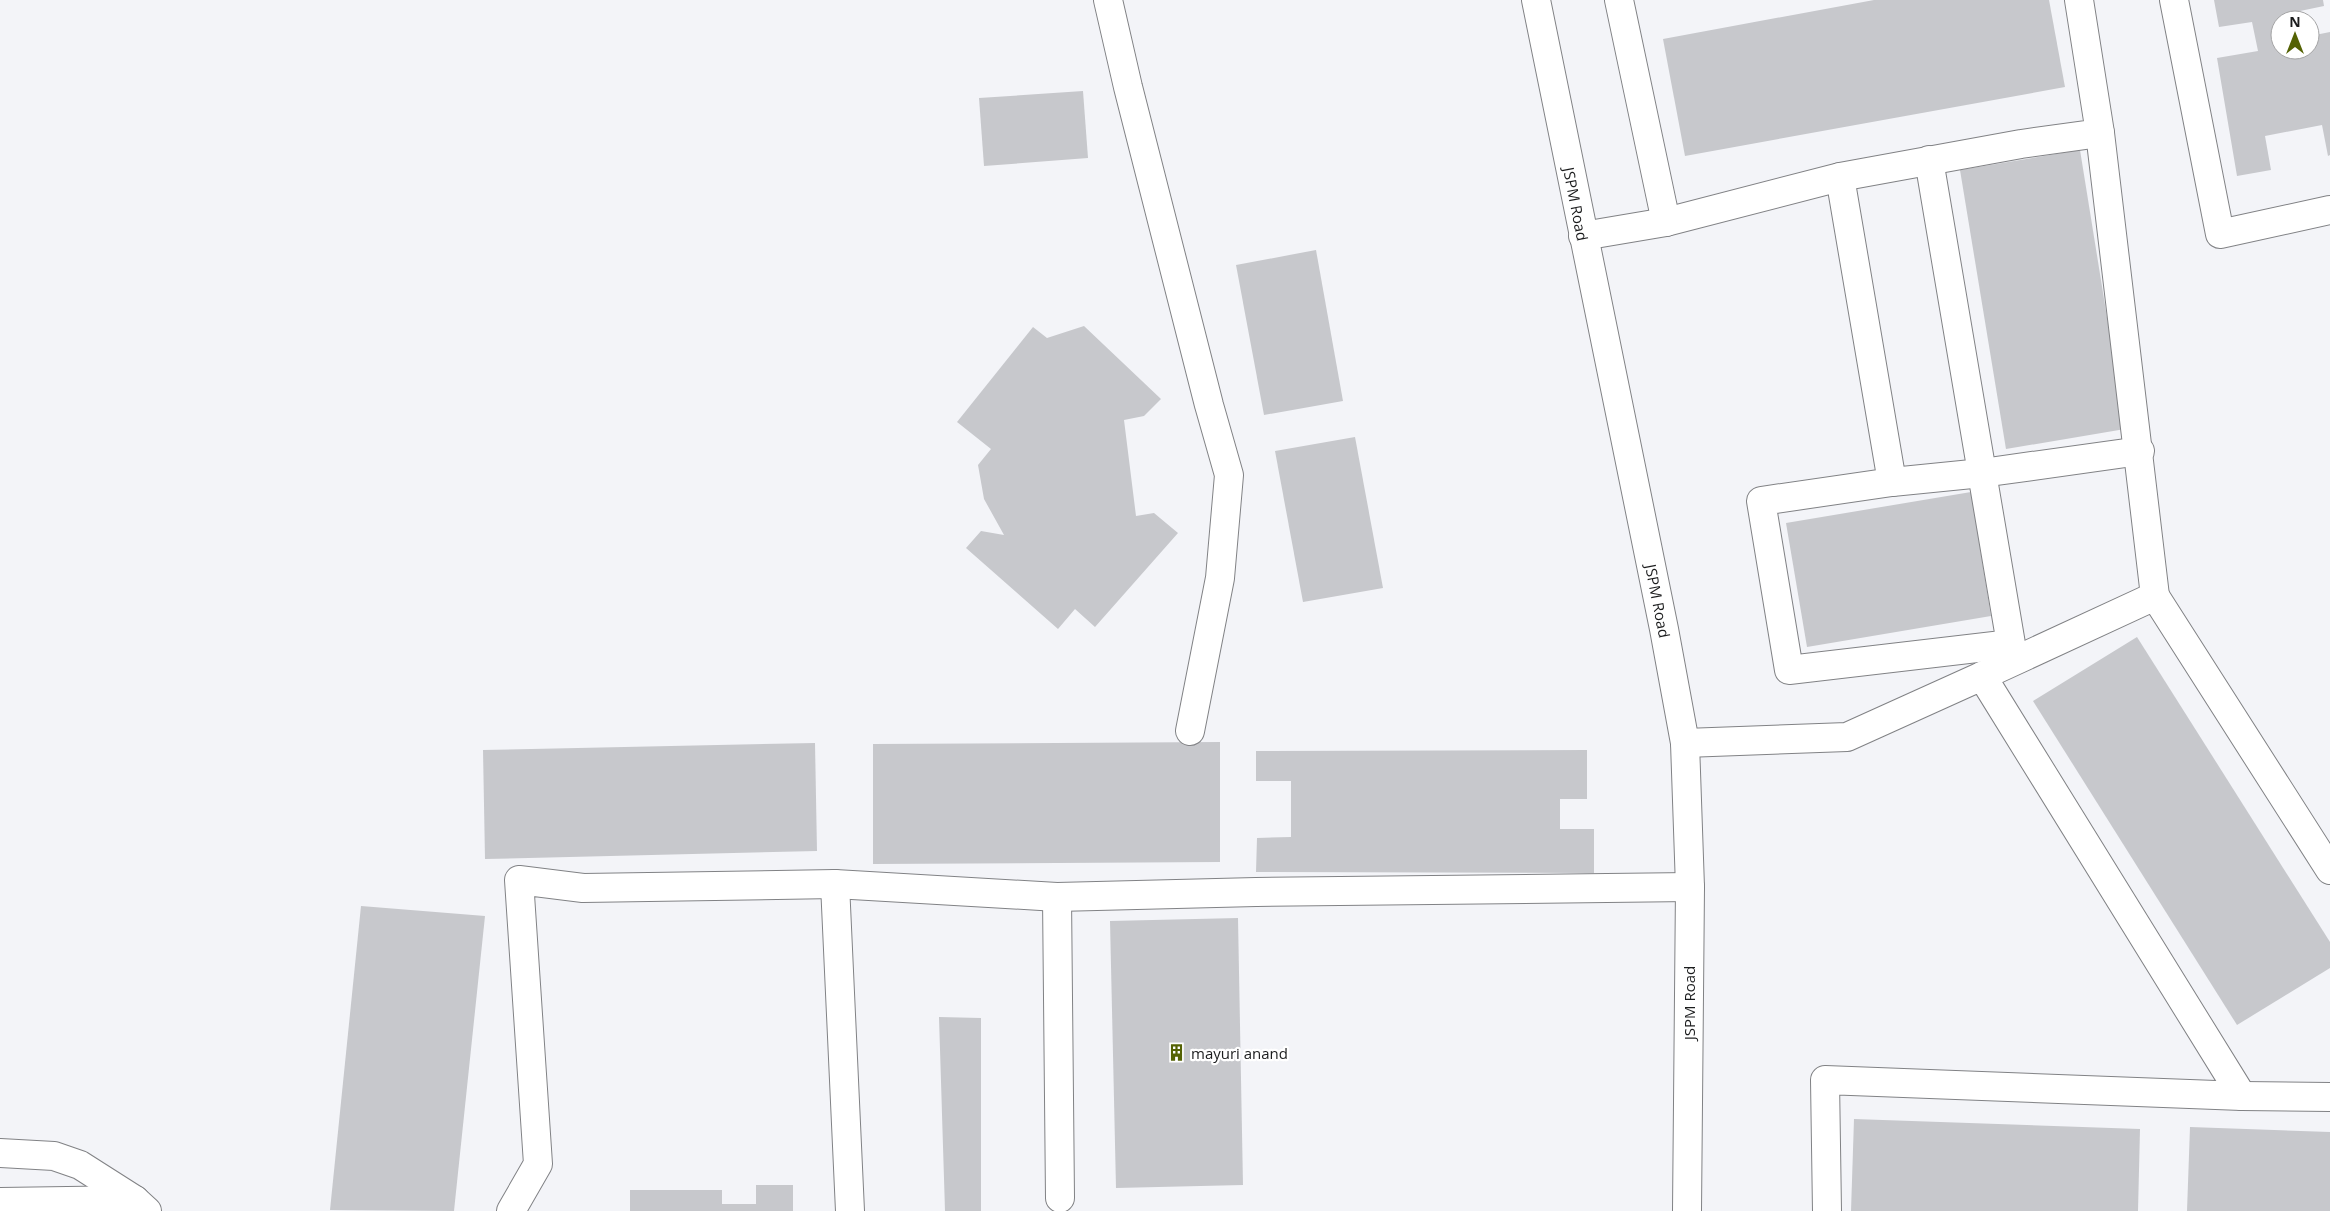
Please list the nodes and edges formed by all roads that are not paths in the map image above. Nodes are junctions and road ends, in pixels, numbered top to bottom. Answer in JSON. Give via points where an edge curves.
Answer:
{"nodes":[{"id":1,"x":1108,"y":0,"type":"edge"},
{"id":2,"x":1536,"y":0,"type":"edge"},
{"id":3,"x":1619,"y":0,"type":"edge"},
{"id":4,"x":2079,"y":0,"type":"edge"},
{"id":5,"x":2174,"y":0,"type":"edge"},
{"id":6,"x":2100,"y":133,"type":"junction"},
{"id":7,"x":1928,"y":160,"type":"junction"},
{"id":8,"x":1840,"y":177,"type":"junction"},
{"id":9,"x":2330,"y":210,"type":"edge"},
{"id":10,"x":1666,"y":222,"type":"junction"},
{"id":11,"x":1583,"y":236,"type":"junction"},
{"id":12,"x":2140,"y":451,"type":"junction"},
{"id":13,"x":1982,"y":473,"type":"junction"},
{"id":14,"x":1892,"y":482,"type":"junction"},
{"id":15,"x":2155,"y":596,"type":"junction"},
{"id":16,"x":2013,"y":653,"type":"junction"},
{"id":17,"x":1982,"y":676,"type":"junction"},
{"id":18,"x":1190,"y":731,"type":"dead end"},
{"id":19,"x":1685,"y":743,"type":"junction"},
{"id":20,"x":2330,"y":870,"type":"edge"},
{"id":21,"x":835,"y":884,"type":"junction"},
{"id":22,"x":1690,"y":887,"type":"junction"},
{"id":23,"x":1057,"y":897,"type":"junction"},
{"id":24,"x":2242,"y":1096,"type":"junction"},
{"id":25,"x":2330,"y":1097,"type":"edge"},
{"id":26,"x":0,"y":1154,"type":"edge"},
{"id":27,"x":1060,"y":1198,"type":"dead end"},
{"id":28,"x":0,"y":1202,"type":"edge"},
{"id":29,"x":141,"y":1205,"type":"edge"},
{"id":30,"x":511,"y":1211,"type":"edge"},
{"id":31,"x":850,"y":1211,"type":"edge"},
{"id":32,"x":1687,"y":1211,"type":"edge"},
{"id":33,"x":1827,"y":1211,"type":"edge"}],
"edges":[{"from":1,"to":18,"type":"street","via":[[1229,475],[1220,578]]},
{"from":2,"to":11,"type":"street","name":"JSPM Road"},
{"from":3,"to":10,"type":"street"},
{"from":4,"to":6,"type":"street"},
{"from":5,"to":9,"type":"street","via":[[2220,234]]},
{"from":6,"to":7,"type":"street"},
{"from":6,"to":12,"type":"street"},
{"from":7,"to":8,"type":"street"},
{"from":7,"to":13,"type":"street"},
{"from":8,"to":10,"type":"street"},
{"from":8,"to":14,"type":"street"},
{"from":10,"to":11,"type":"street"},
{"from":11,"to":19,"type":"street","name":"JSPM Road"},
{"from":12,"to":13,"type":"street"},
{"from":12,"to":15,"type":"street"},
{"from":13,"to":14,"type":"street"},
{"from":13,"to":16,"type":"street"},
{"from":14,"to":16,"type":"street","via":[[1761,501],[1789,670]]},
{"from":15,"to":16,"type":"street"},
{"from":15,"to":20,"type":"street"},
{"from":16,"to":17,"type":"street"},
{"from":17,"to":19,"type":"street","via":[[1847,737]]},
{"from":17,"to":24,"type":"street"},
{"from":19,"to":22,"type":"street","name":"JSPM Road"},
{"from":21,"to":23,"type":"street"},
{"from":21,"to":30,"type":"street","via":[[583,888],[519,880],[538,1164]]},
{"from":21,"to":31,"type":"street"},
{"from":22,"to":23,"type":"street"},
{"from":22,"to":32,"type":"street","name":"JSPM Road"},
{"from":23,"to":27,"type":"street"},
{"from":24,"to":25,"type":"street"},
{"from":24,"to":33,"type":"street","via":[[1825,1080]]},
{"from":26,"to":29,"type":"street","via":[[54,1156],[80,1165]]},
{"from":28,"to":29,"type":"street"}]}
